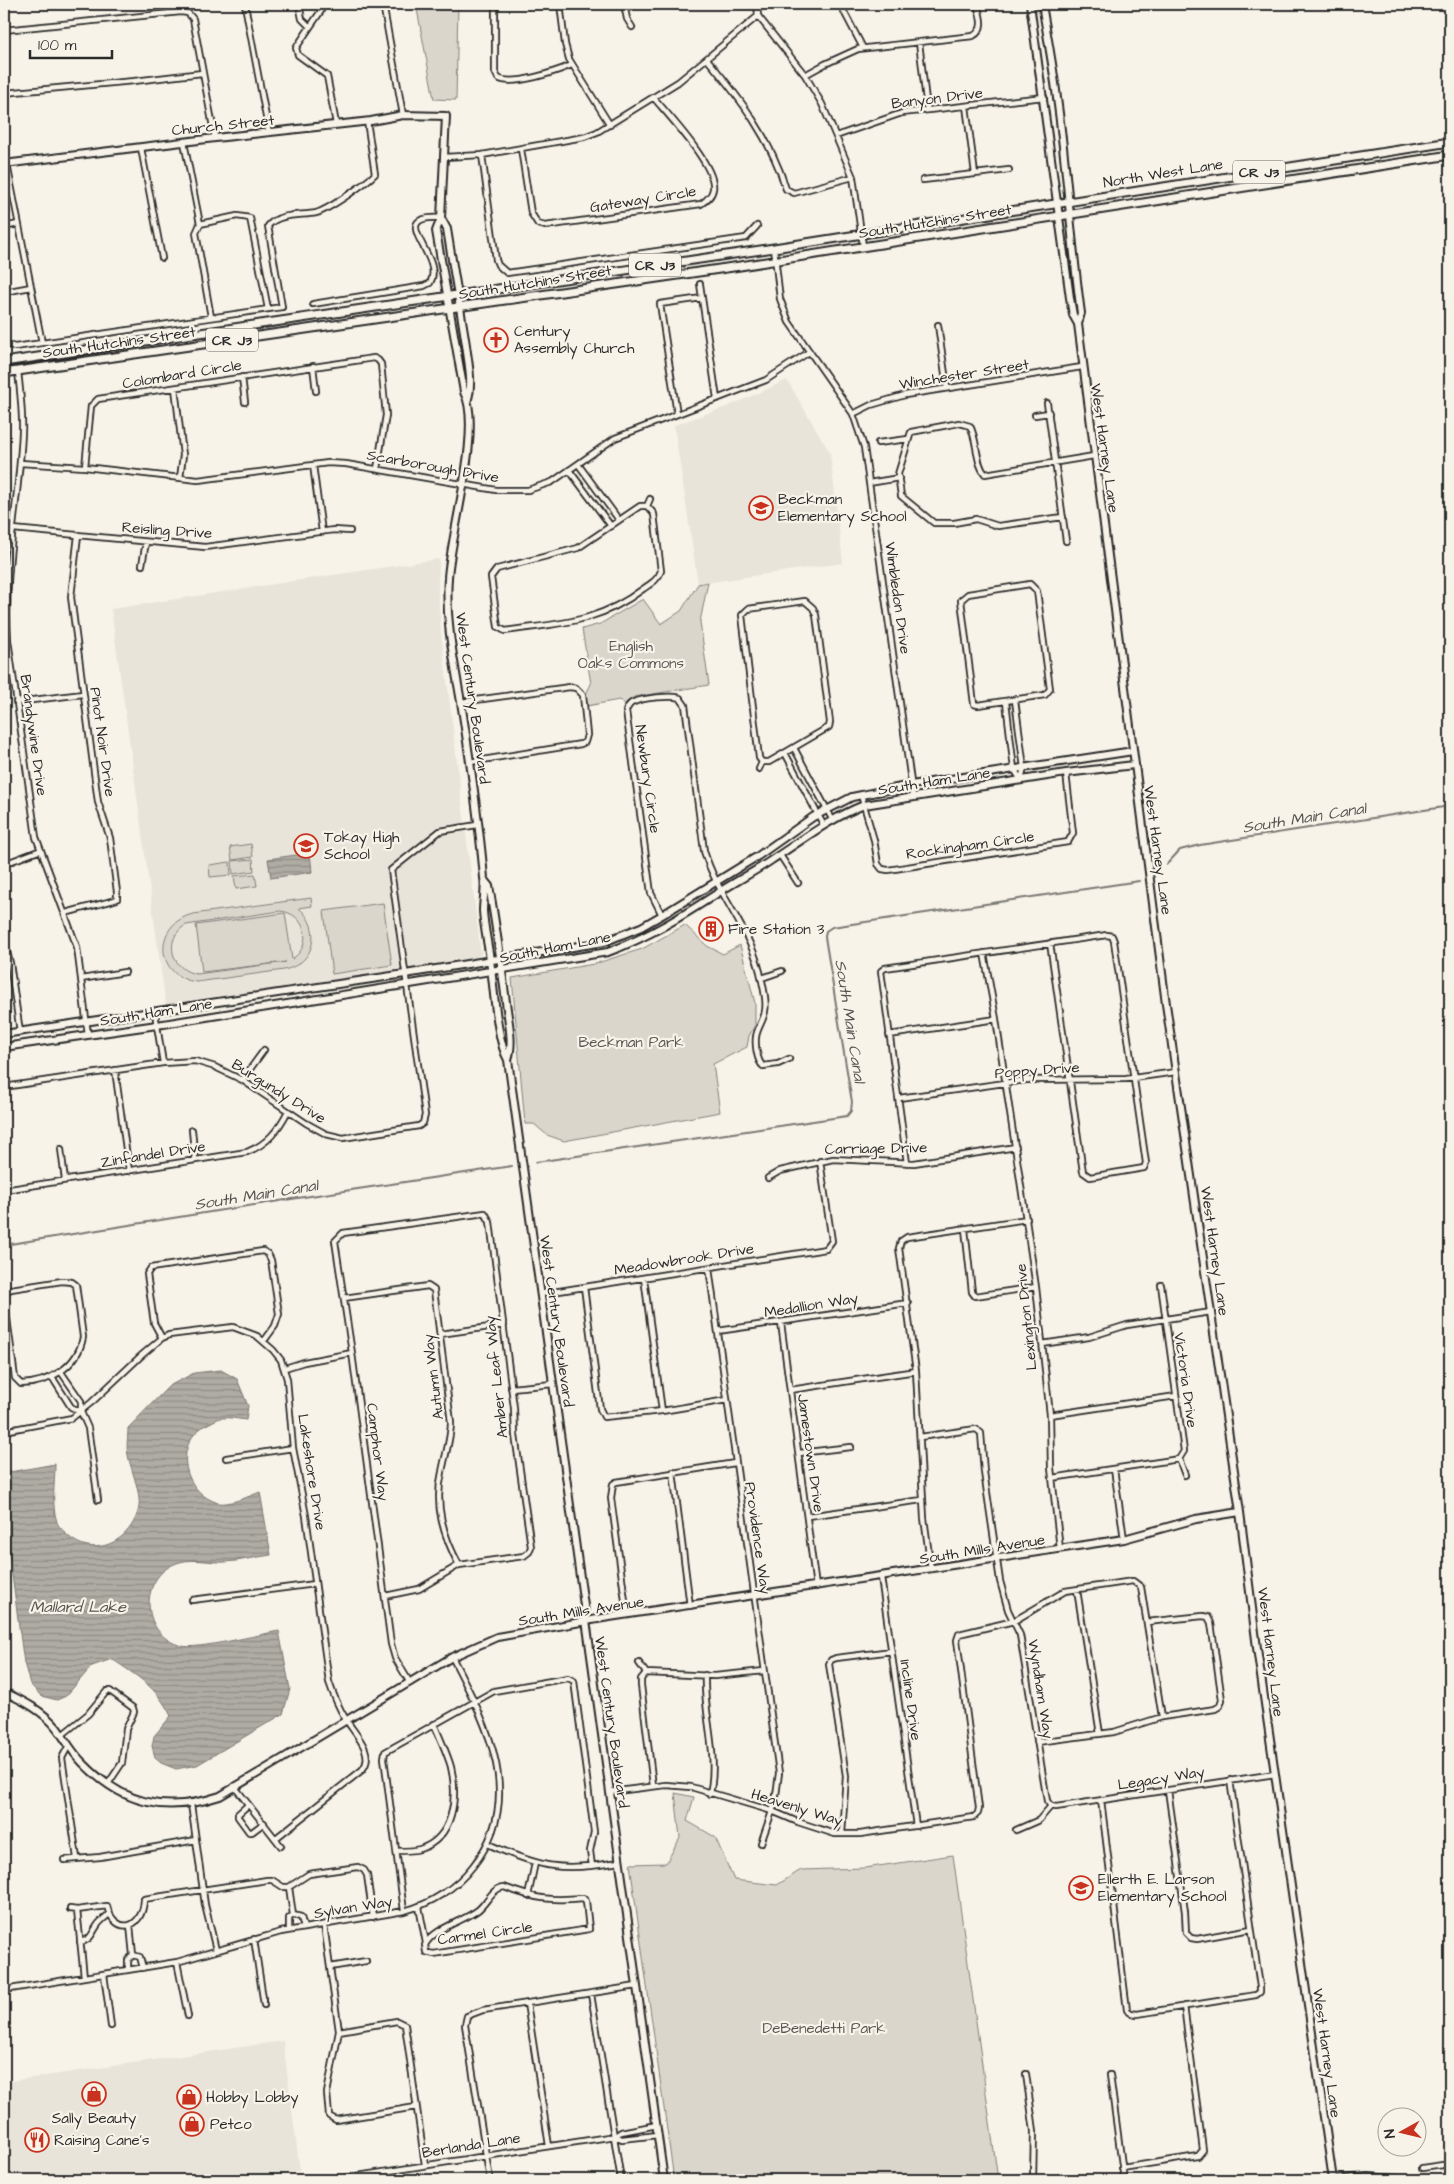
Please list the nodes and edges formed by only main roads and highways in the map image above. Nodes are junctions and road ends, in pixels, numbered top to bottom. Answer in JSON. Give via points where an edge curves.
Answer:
{"nodes":[{"id":1,"x":1030,"y":4,"type":"edge"},
{"id":2,"x":1042,"y":4,"type":"edge"},
{"id":3,"x":446,"y":116,"type":"joint"},
{"id":4,"x":1450,"y":142,"type":"edge"},
{"id":5,"x":1450,"y":155,"type":"edge"},
{"id":6,"x":6,"y":164,"type":"edge"},
{"id":7,"x":1068,"y":202,"type":"junction"},
{"id":8,"x":1057,"y":203,"type":"junction"},
{"id":9,"x":1069,"y":214,"type":"junction"},
{"id":10,"x":1059,"y":216,"type":"junction"},
{"id":11,"x":441,"y":218,"type":"junction"},
{"id":12,"x":458,"y":293,"type":"junction"},
{"id":13,"x":448,"y":295,"type":"junction"},
{"id":14,"x":460,"y":307,"type":"junction"},
{"id":15,"x":451,"y":309,"type":"junction"},
{"id":16,"x":1078,"y":324,"type":"junction"},
{"id":17,"x":4,"y":362,"type":"edge"},
{"id":18,"x":4,"y":373,"type":"edge"},
{"id":19,"x":468,"y":399,"type":"junction"},
{"id":20,"x":1133,"y":751,"type":"junction"},
{"id":21,"x":1134,"y":764,"type":"junction"},
{"id":22,"x":485,"y":881,"type":"junction"},
{"id":23,"x":501,"y":959,"type":"junction"},
{"id":24,"x":490,"y":961,"type":"junction"},
{"id":25,"x":502,"y":970,"type":"junction"},
{"id":26,"x":492,"y":972,"type":"junction"},
{"id":27,"x":4,"y":1034,"type":"edge"},
{"id":28,"x":4,"y":1047,"type":"edge"},
{"id":29,"x":508,"y":1060,"type":"junction"},
{"id":30,"x":1240,"y":1512,"type":"junction"},
{"id":31,"x":585,"y":1623,"type":"junction"},
{"id":32,"x":4,"y":1692,"type":"edge"},
{"id":33,"x":664,"y":2180,"type":"edge"},
{"id":34,"x":1333,"y":2180,"type":"edge"},
{"id":35,"x":1410,"y":2180,"type":"edge"}],
"edges":[{"from":1,"to":8,"type":"main road","name":"West Harney Lane"},
{"from":2,"to":7,"type":"main road","name":"West Harney Lane","via":[[1057,97]]},
{"from":3,"to":6,"type":"main road","name":"Church Street","via":[[403,115]]},
{"from":3,"to":11,"type":"main road","name":"West Century Boulevard"},
{"from":4,"to":7,"type":"main road","name":"North West Lane","number":"CR J3"},
{"from":5,"to":9,"type":"main road","name":"North West Lane","number":"CR J3"},
{"from":7,"to":8,"type":"main road","name":"North West Lane","number":"CR J3"},
{"from":7,"to":9,"type":"main road","name":"West Harney Lane"},
{"from":8,"to":10,"type":"main road","name":"West Harney Lane"},
{"from":8,"to":12,"type":"main road","name":"South Hutchins Street","number":"CR J3"},
{"from":9,"to":10,"type":"main road","name":"South Hutchins Street","number":"CR J3"},
{"from":9,"to":16,"type":"main road","name":"West Harney Lane","via":[[1081,313]]},
{"from":10,"to":14,"type":"main road","name":"South Hutchins Street","number":"CR J3"},
{"from":10,"to":16,"type":"main road","name":"West Harney Lane","via":[[1073,315]]},
{"from":11,"to":12,"type":"main road","name":"West Century Boulevard","via":[[447,229]]},
{"from":11,"to":13,"type":"main road","name":"West Century Boulevard","via":[[436,231]]},
{"from":12,"to":13,"type":"main road","name":"South Hutchins Street","number":"CR J3"},
{"from":12,"to":14,"type":"main road","name":"West Century Boulevard"},
{"from":13,"to":15,"type":"main road","name":"West Century Boulevard"},
{"from":13,"to":17,"type":"main road","name":"South Hutchins Street","number":"CR J3"},
{"from":14,"to":15,"type":"main road","name":"South Hutchins Street","number":"CR J3"},
{"from":14,"to":19,"type":"main road","name":"West Century Boulevard","via":[[468,365]]},
{"from":15,"to":18,"type":"main road","name":"South Hutchins Street","number":"CR J3"},
{"from":15,"to":19,"type":"main road","name":"West Century Boulevard"},
{"from":16,"to":20,"type":"main road","name":"West Harney Lane"},
{"from":19,"to":22,"type":"main road","name":"West Century Boulevard","via":[[469,444],[448,578],[451,641]]},
{"from":20,"to":21,"type":"main road","name":"West Harney Lane"},
{"from":20,"to":23,"type":"main road","name":"South Ham Lane","via":[[861,795],[818,814],[758,856],[641,927],[604,942]]},
{"from":21,"to":25,"type":"main road","name":"South Ham Lane","via":[[864,805],[823,824],[780,855],[656,932],[608,952]]},
{"from":21,"to":30,"type":"main road","name":"West Harney Lane"},
{"from":22,"to":23,"type":"main road","name":"West Century Boulevard","via":[[489,886]]},
{"from":22,"to":24,"type":"main road","name":"West Century Boulevard","via":[[483,914]]},
{"from":23,"to":24,"type":"main road","name":"South Ham Lane"},
{"from":23,"to":25,"type":"main road","name":"West Century Boulevard"},
{"from":24,"to":26,"type":"main road","name":"West Century Boulevard"},
{"from":24,"to":27,"type":"main road","name":"South Ham Lane"},
{"from":25,"to":26,"type":"main road","name":"South Ham Lane"},
{"from":25,"to":29,"type":"main road","name":"West Century Boulevard","via":[[509,1026]]},
{"from":26,"to":28,"type":"main road","name":"South Ham Lane"},
{"from":26,"to":29,"type":"main road","name":"West Century Boulevard","via":[[502,1044]]},
{"from":29,"to":31,"type":"main road","name":"West Century Boulevard"},
{"from":30,"to":31,"type":"main road","name":"South Mills Avenue","via":[[1196,1519],[1124,1539]]},
{"from":30,"to":34,"type":"main road","name":"West Harney Lane"},
{"from":31,"to":32,"type":"main road","name":"South Mills Avenue","via":[[497,1637],[452,1657],[220,1796],[191,1804],[170,1806],[130,1798],[81,1761],[55,1726],[35,1708]]},
{"from":31,"to":33,"type":"main road","name":"West Century Boulevard"},
{"from":34,"to":35,"type":"main road","via":[[1368,2177]]}]}
